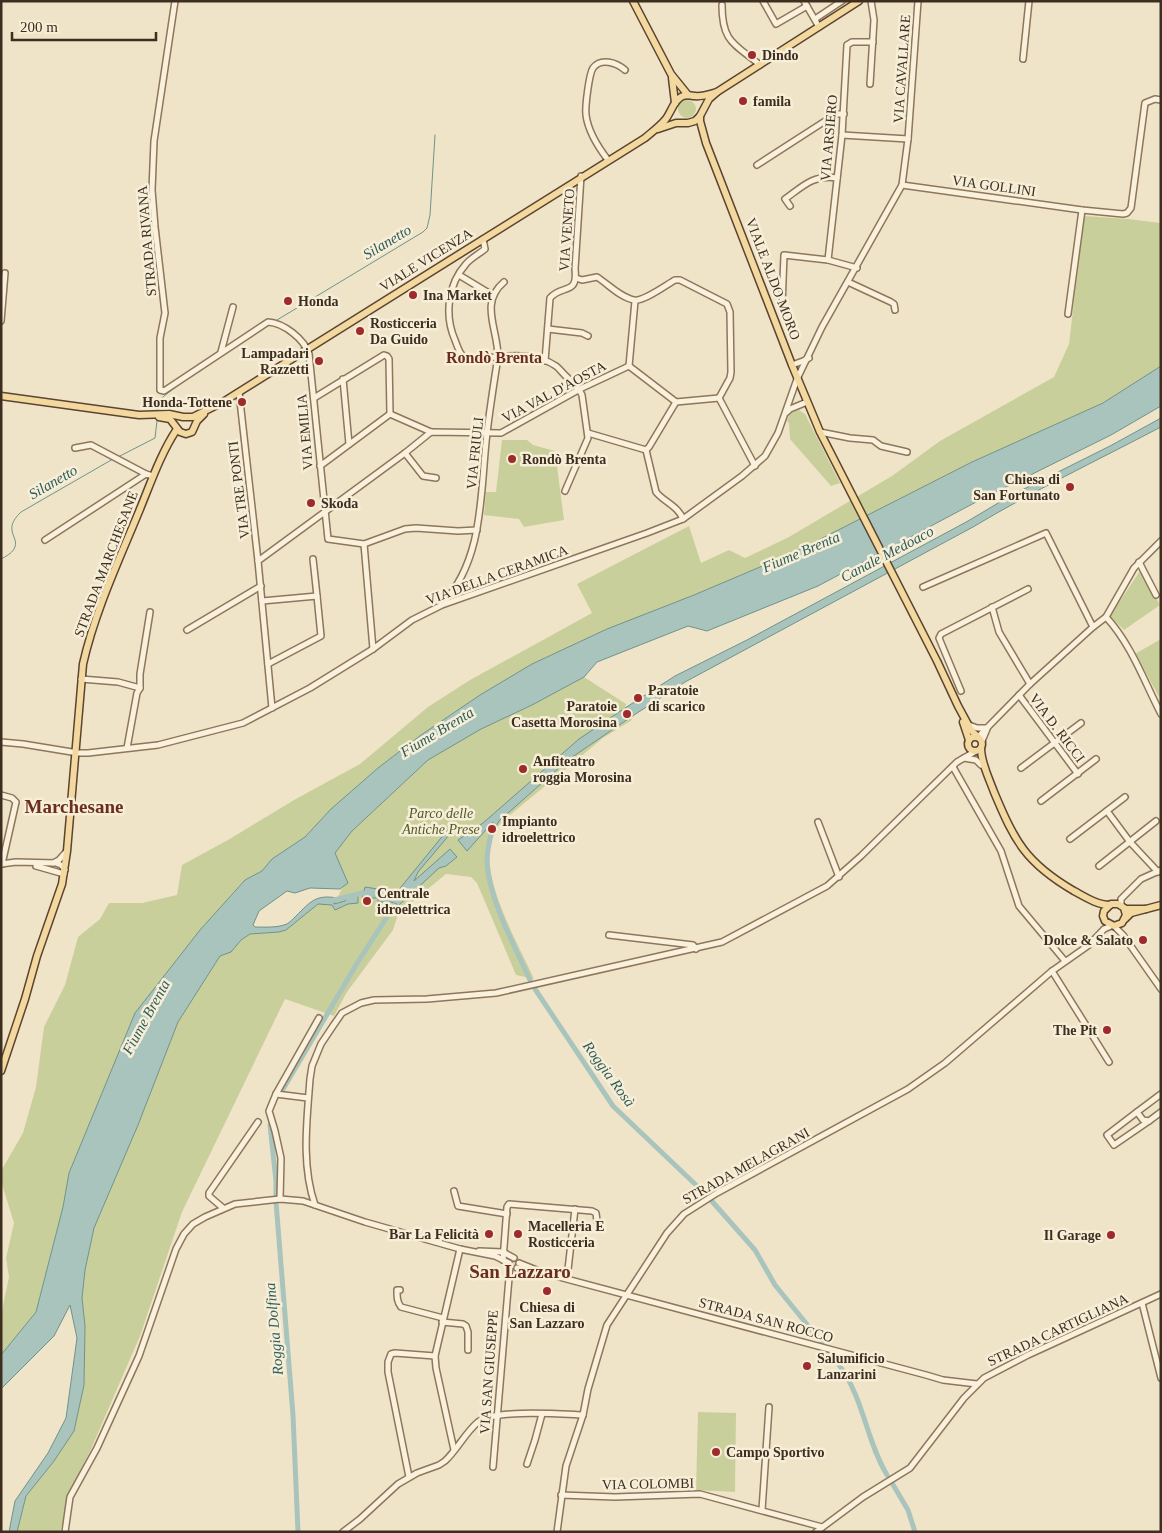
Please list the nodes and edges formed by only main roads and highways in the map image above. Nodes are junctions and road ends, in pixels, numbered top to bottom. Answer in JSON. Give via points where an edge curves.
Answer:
{"nodes":[{"id":1,"x":633,"y":1,"type":"edge"},
{"id":2,"x":859,"y":1,"type":"edge"},
{"id":3,"x":671,"y":74,"type":"junction"},
{"id":4,"x":717,"y":92,"type":"junction"},
{"id":5,"x":691,"y":96,"type":"junction"},
{"id":6,"x":674,"y":106,"type":"junction"},
{"id":7,"x":701,"y":114,"type":"junction"},
{"id":8,"x":685,"y":123,"type":"junction"},
{"id":9,"x":657,"y":129,"type":"junction"},
{"id":10,"x":703,"y":135,"type":"junction"},
{"id":11,"x":1,"y":396,"type":"edge"},
{"id":12,"x":208,"y":410,"type":"junction"},
{"id":13,"x":150,"y":416,"type":"junction"},
{"id":14,"x":186,"y":417,"type":"junction"},
{"id":15,"x":194,"y":426,"type":"junction"},
{"id":16,"x":179,"y":430,"type":"junction"},
{"id":17,"x":958,"y":706,"type":"junction"},
{"id":18,"x":977,"y":746,"type":"junction"},
{"id":19,"x":988,"y":776,"type":"junction"},
{"id":20,"x":1088,"y":899,"type":"junction"},
{"id":21,"x":1111,"y":904,"type":"junction"},
{"id":22,"x":1161,"y":905,"type":"edge"},
{"id":23,"x":1122,"y":907,"type":"junction"},
{"id":24,"x":1146,"y":909,"type":"junction"},
{"id":25,"x":1104,"y":918,"type":"junction"},
{"id":26,"x":1123,"y":921,"type":"junction"},
{"id":27,"x":2,"y":1069,"type":"edge"}],
"edges":[{"from":1,"to":3,"type":"main road"},
{"from":2,"to":4,"type":"main road","name":"VIALE VICENZA"},
{"from":3,"to":5,"type":"main road"},
{"from":3,"to":6,"type":"main road"},
{"from":4,"to":5,"type":"main road","name":"VIALE VICENZA"},
{"from":4,"to":7,"type":"main road","name":"VIALE VICENZA"},
{"from":5,"to":6,"type":"main road","name":"VIALE VICENZA","via":[[680,97]]},
{"from":5,"to":7,"type":"main road","via":[[701,102]]},
{"from":6,"to":8,"type":"main road","via":[[676,117]]},
{"from":6,"to":9,"type":"main road","name":"VIALE VICENZA"},
{"from":7,"to":8,"type":"main road","name":"VIALE VICENZA","via":[[695,121]]},
{"from":7,"to":10,"type":"main road","name":"VIALE ALDO MORO"},
{"from":8,"to":9,"type":"main road","name":"VIALE VICENZA"},
{"from":8,"to":10,"type":"main road"},
{"from":9,"to":12,"type":"main road","name":"VIALE VICENZA"},
{"from":10,"to":17,"type":"main road","name":"VIALE ALDO MORO","via":[[806,402]]},
{"from":11,"to":13,"type":"main road","name":"VIALE VICENZA"},
{"from":12,"to":14,"type":"main road","name":"VIALE VICENZA"},
{"from":12,"to":15,"type":"main road","name":"VIALE VICENZA"},
{"from":13,"to":14,"type":"main road","name":"VIALE VICENZA","via":[[169,414]]},
{"from":13,"to":16,"type":"main road","name":"VIALE VICENZA","via":[[170,419]]},
{"from":14,"to":15,"type":"main road","via":[[193,421]]},
{"from":14,"to":16,"type":"main road","via":[[179,420]]},
{"from":15,"to":16,"type":"main road","name":"VIALE VICENZA","via":[[191,433]]},
{"from":16,"to":27,"type":"main road","name":"STRADA MARCHESANE","via":[[150,475],[92,626],[83,664],[62,884]]},
{"from":17,"to":18,"type":"main road"},
{"from":17,"to":18,"type":"main road","via":[[969,740],[973,737]]},
{"from":18,"to":19,"type":"main road"},
{"from":18,"to":19,"type":"main road","via":[[981,765]]},
{"from":19,"to":20,"type":"main road","via":[[1008,827],[1030,858],[1059,882]]},
{"from":20,"to":21,"type":"main road"},
{"from":20,"to":25,"type":"main road"},
{"from":21,"to":23,"type":"main road"},
{"from":21,"to":25,"type":"main road","via":[[1104,910]]},
{"from":22,"to":24,"type":"main road"},
{"from":23,"to":24,"type":"main road"},
{"from":23,"to":26,"type":"main road"},
{"from":24,"to":26,"type":"main road","via":[[1131,913]]},
{"from":25,"to":26,"type":"main road","via":[[1113,926]]}]}
